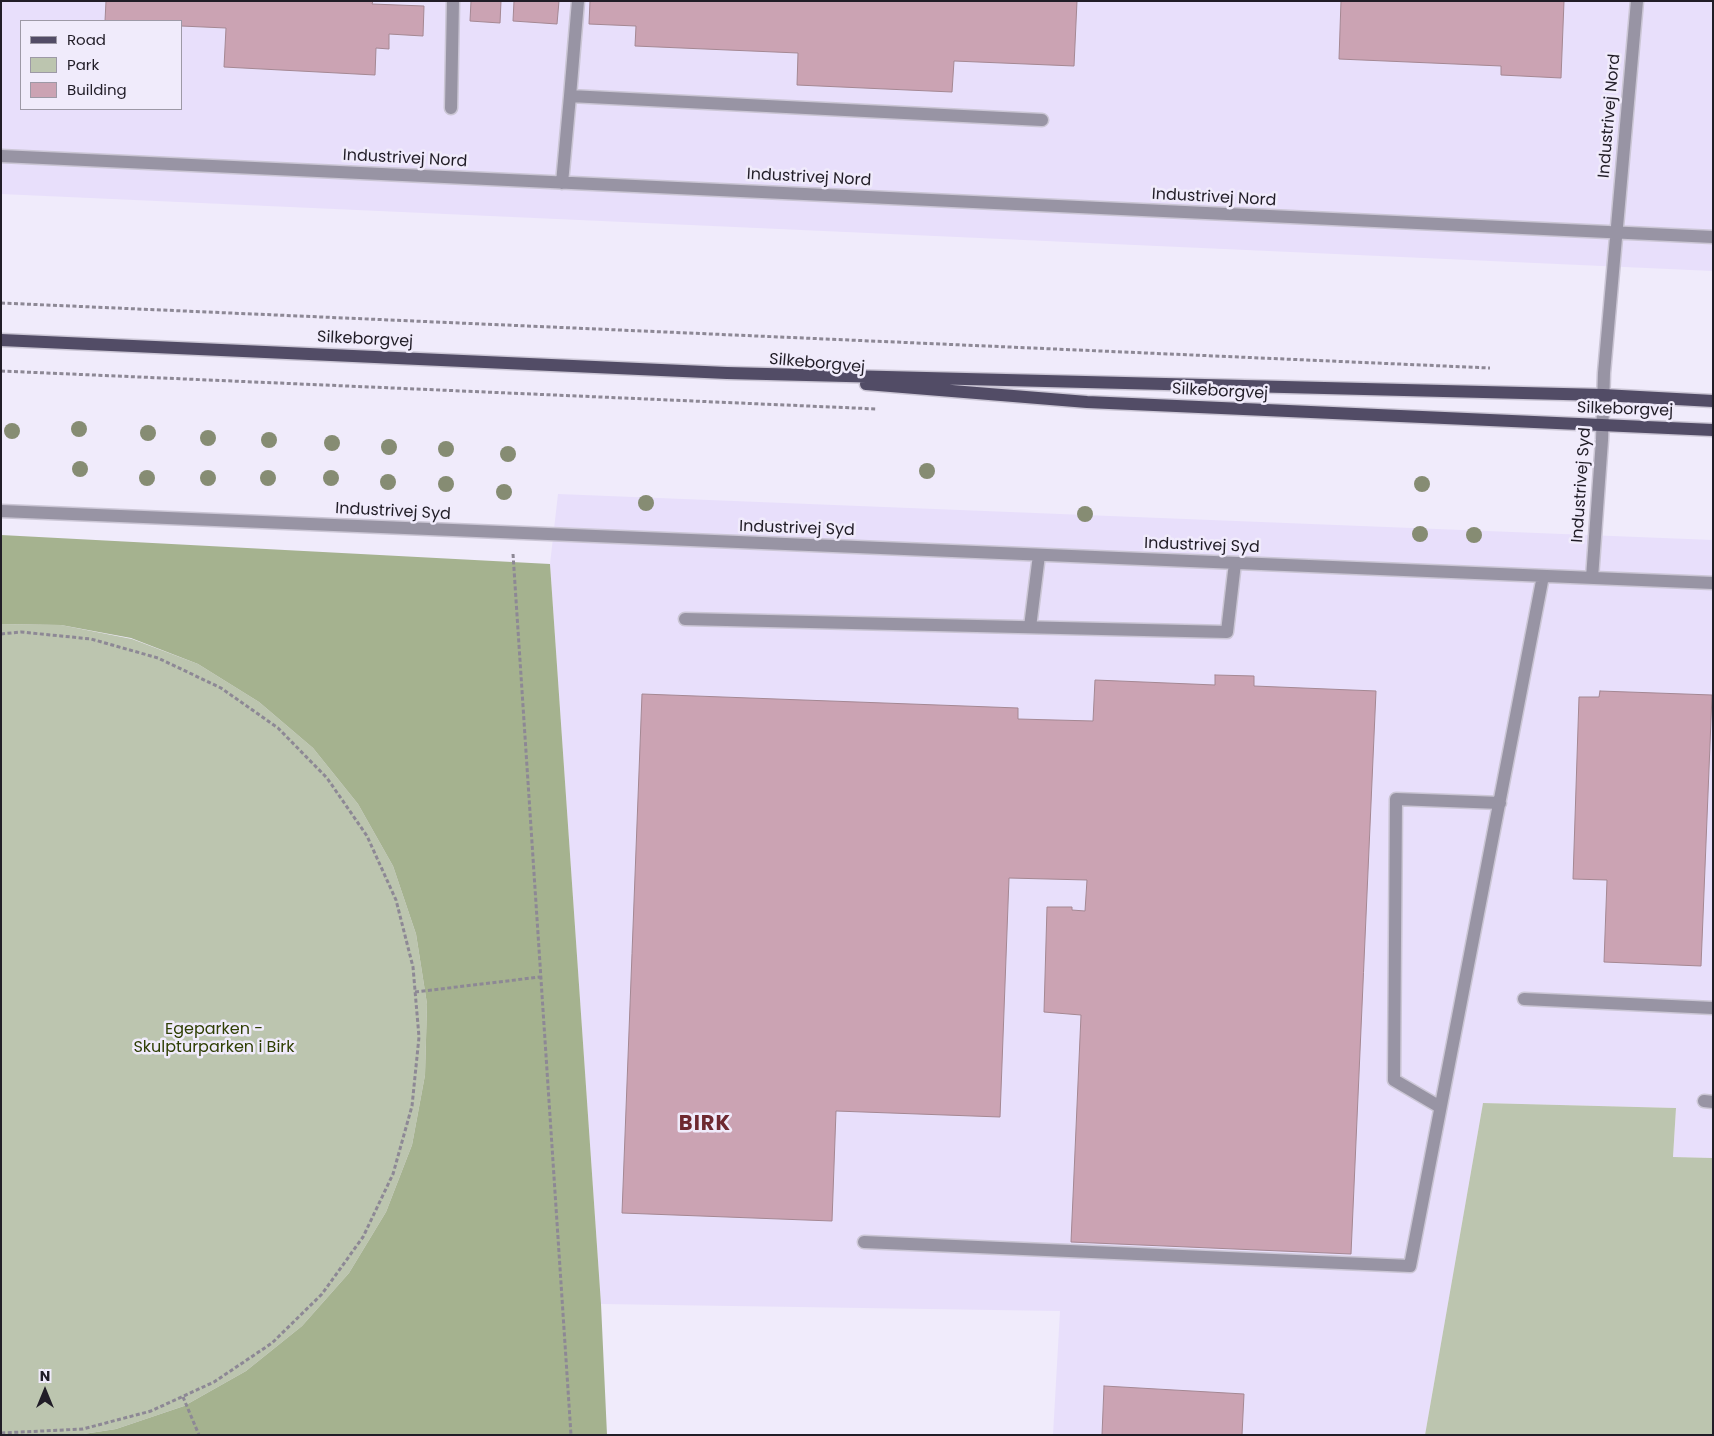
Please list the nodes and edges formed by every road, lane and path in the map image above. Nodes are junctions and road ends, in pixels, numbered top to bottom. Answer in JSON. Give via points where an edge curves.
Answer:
{"nodes":[{"id":1,"x":452,"y":1,"type":"edge"},
{"id":2,"x":578,"y":1,"type":"edge"},
{"id":3,"x":1637,"y":1,"type":"edge"},
{"id":4,"x":570,"y":96,"type":"junction"},
{"id":5,"x":451,"y":108,"type":"dead end"},
{"id":6,"x":1042,"y":120,"type":"dead end"},
{"id":7,"x":1,"y":156,"type":"edge"},
{"id":8,"x":562,"y":183,"type":"junction"},
{"id":9,"x":1616,"y":233,"type":"junction"},
{"id":10,"x":1713,"y":237,"type":"edge"},
{"id":11,"x":1,"y":303,"type":"edge"},
{"id":12,"x":1,"y":340,"type":"edge"},
{"id":13,"x":1495,"y":368,"type":"dead end"},
{"id":14,"x":1,"y":371,"type":"edge"},
{"id":15,"x":727,"y":373,"type":"junction"},
{"id":16,"x":1603,"y":395,"type":"junction"},
{"id":17,"x":1713,"y":401,"type":"edge"},
{"id":18,"x":884,"y":410,"type":"dead end"},
{"id":19,"x":1602,"y":426,"type":"junction"},
{"id":20,"x":1713,"y":430,"type":"edge"},
{"id":21,"x":1,"y":511,"type":"edge"},
{"id":22,"x":511,"y":534,"type":"junction"},
{"id":23,"x":1039,"y":555,"type":"junction"},
{"id":24,"x":1235,"y":563,"type":"junction"},
{"id":25,"x":1543,"y":576,"type":"junction"},
{"id":26,"x":1592,"y":578,"type":"junction"},
{"id":27,"x":1713,"y":583,"type":"edge"},
{"id":28,"x":685,"y":619,"type":"dead end"},
{"id":29,"x":1030,"y":627,"type":"junction"},
{"id":30,"x":1,"y":634,"type":"edge"},
{"id":31,"x":1500,"y":803,"type":"junction"},
{"id":32,"x":540,"y":977,"type":"junction"},
{"id":33,"x":415,"y":992,"type":"junction"},
{"id":34,"x":1524,"y":999,"type":"dead end"},
{"id":35,"x":1713,"y":1008,"type":"edge"},
{"id":36,"x":1440,"y":1108,"type":"junction"},
{"id":37,"x":864,"y":1242,"type":"dead end"},
{"id":38,"x":183,"y":1397,"type":"junction"},
{"id":39,"x":1,"y":1433,"type":"edge"},
{"id":40,"x":199,"y":1435,"type":"edge"},
{"id":41,"x":571,"y":1435,"type":"edge"}],
"edges":[{"from":1,"to":5,"type":"street"},
{"from":2,"to":4,"type":"street"},
{"from":3,"to":9,"type":"street","name":"Industrivej Nord"},
{"from":4,"to":6,"type":"street"},
{"from":4,"to":8,"type":"street"},
{"from":7,"to":8,"type":"street","name":"Industrivej Nord"},
{"from":8,"to":9,"type":"street","name":"Industrivej Nord"},
{"from":9,"to":10,"type":"street","name":"Industrivej Nord"},
{"from":9,"to":16,"type":"street","name":"Industrivej Nord"},
{"from":11,"to":13,"type":"path"},
{"from":12,"to":15,"type":"main road","name":"Silkeborgvej"},
{"from":14,"to":18,"type":"path"},
{"from":15,"to":16,"type":"main road","name":"Silkeborgvej"},
{"from":15,"to":19,"type":"main road","name":"Silkeborgvej","via":[[1087,402]]},
{"from":16,"to":17,"type":"main road","name":"Silkeborgvej"},
{"from":16,"to":19,"type":"street","name":"Industrivej Syd"},
{"from":19,"to":20,"type":"main road","name":"Silkeborgvej"},
{"from":19,"to":26,"type":"street","name":"Industrivej Syd"},
{"from":21,"to":22,"type":"street","name":"Industrivej Syd"},
{"from":22,"to":23,"type":"street","name":"Industrivej Syd"},
{"from":22,"to":32,"type":"path"},
{"from":23,"to":24,"type":"street","name":"Industrivej Syd"},
{"from":23,"to":29,"type":"street"},
{"from":24,"to":25,"type":"street","name":"Industrivej Syd"},
{"from":24,"to":29,"type":"street","via":[[1227,632]]},
{"from":25,"to":26,"type":"street","name":"Industrivej Syd"},
{"from":25,"to":31,"type":"street"},
{"from":26,"to":27,"type":"street","name":"Industrivej Syd"},
{"from":28,"to":29,"type":"street"},
{"from":30,"to":33,"type":"path","via":[[21,632],[91,639],[158,658],[221,688],[278,728],[327,778],[367,836],[396,900],[413,967]]},
{"from":31,"to":36,"type":"street"},
{"from":31,"to":36,"type":"street","via":[[1396,799],[1394,1080]]},
{"from":32,"to":33,"type":"path"},
{"from":32,"to":41,"type":"path"},
{"from":33,"to":38,"type":"path","via":[[419,1037],[412,1106],[393,1174],[363,1237],[322,1294],[272,1343],[214,1382]]},
{"from":34,"to":35,"type":"street"},
{"from":36,"to":37,"type":"street","via":[[1410,1266]]},
{"from":38,"to":39,"type":"path","via":[[150,1411],[83,1429]]},
{"from":38,"to":40,"type":"path"}]}
